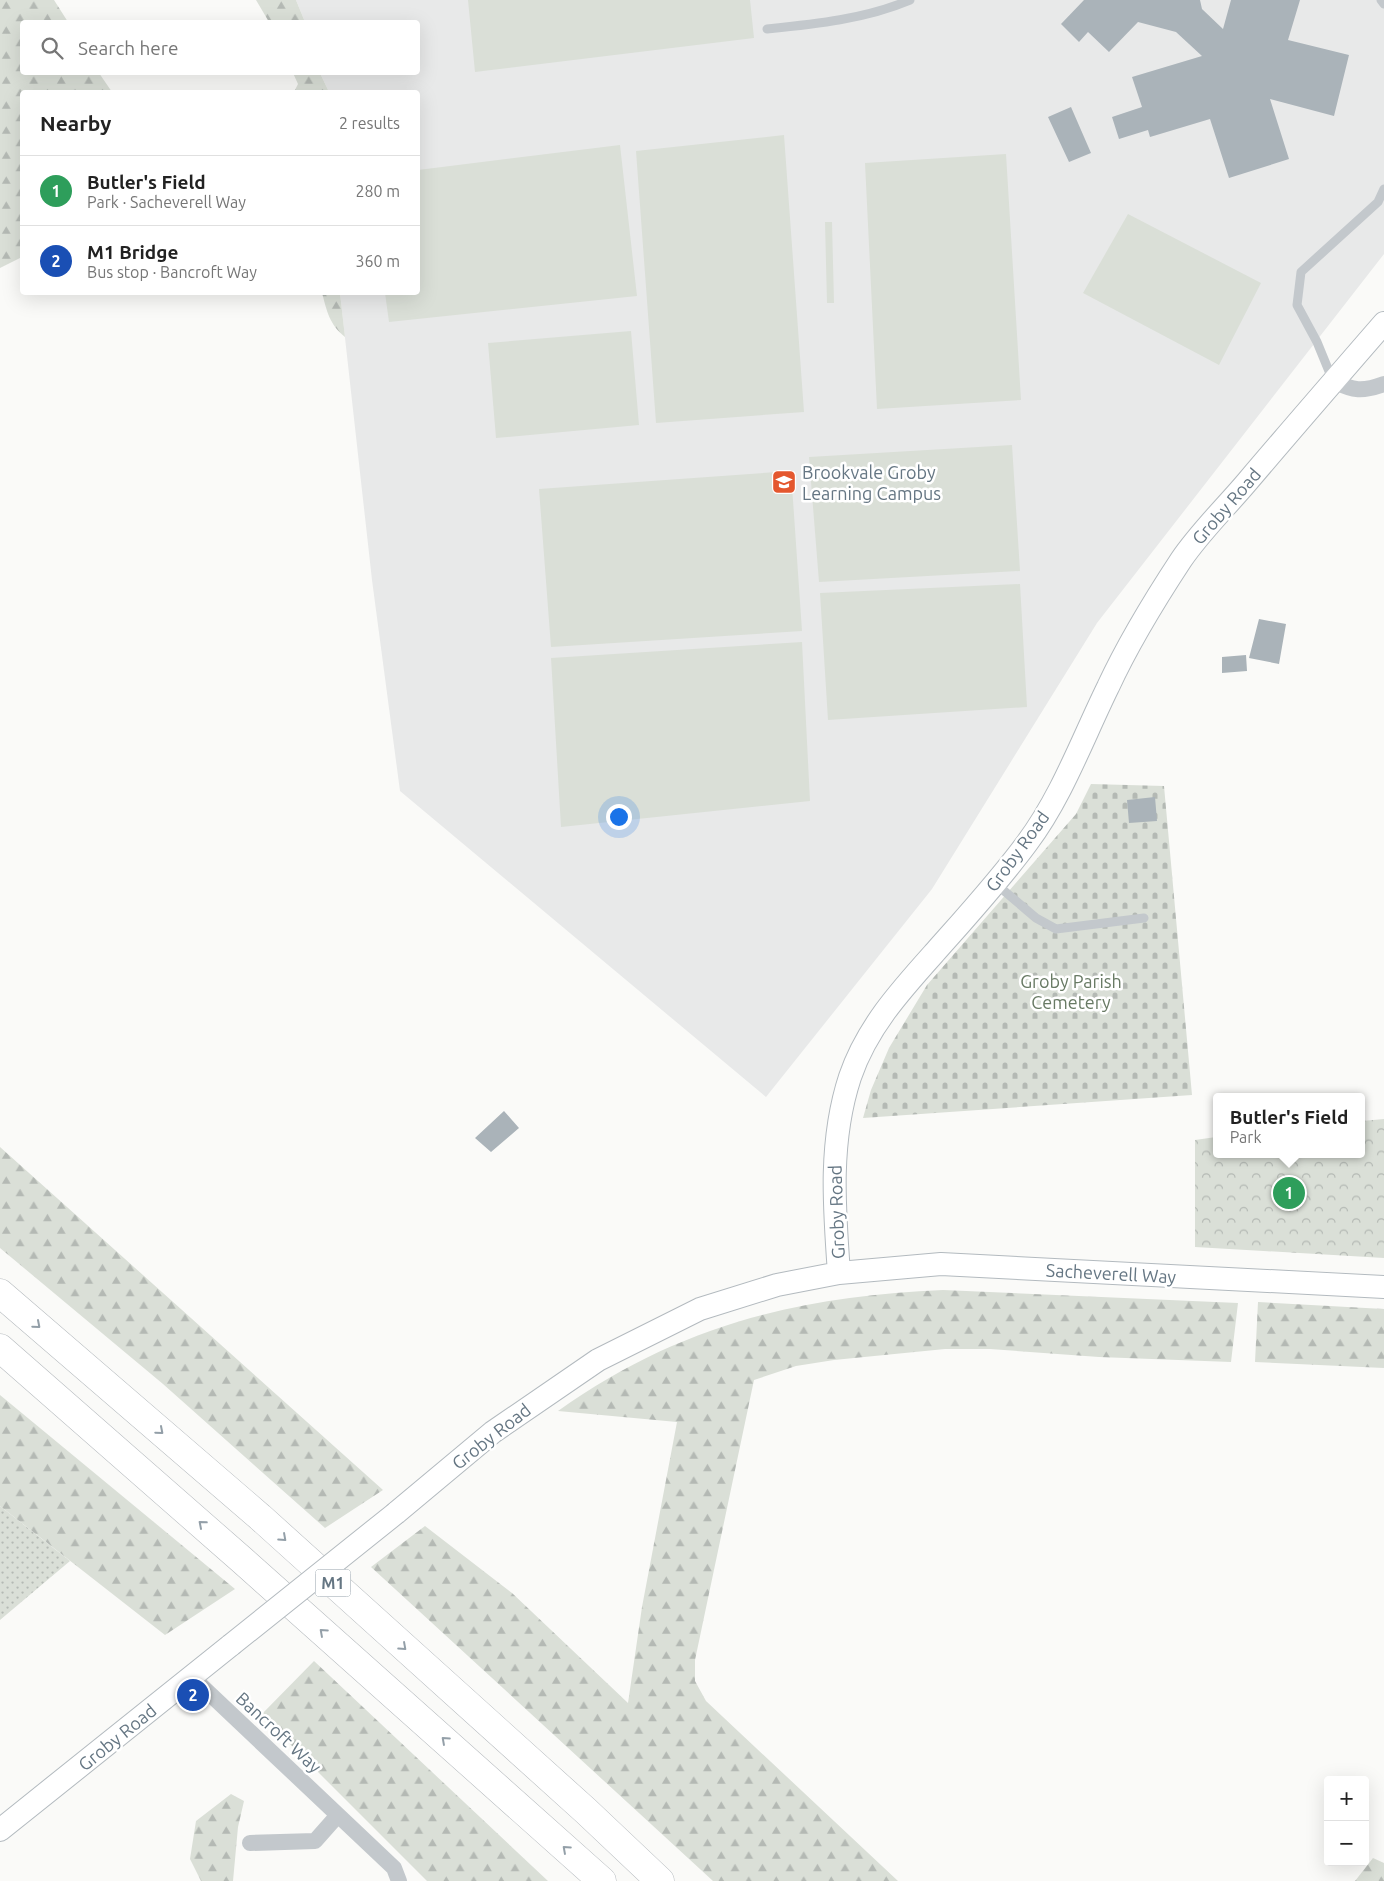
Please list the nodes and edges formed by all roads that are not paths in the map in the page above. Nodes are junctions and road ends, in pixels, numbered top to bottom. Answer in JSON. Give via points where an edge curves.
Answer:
{"nodes":[{"id":1,"x":910,"y":0,"type":"edge"},
{"id":2,"x":1381,"y":0,"type":"edge"},
{"id":3,"x":1384,"y":4,"type":"edge"},
{"id":4,"x":767,"y":29,"type":"dead end"},
{"id":5,"x":1384,"y":189,"type":"edge"},
{"id":6,"x":1384,"y":324,"type":"edge"},
{"id":7,"x":1333,"y":381,"type":"junction"},
{"id":8,"x":1384,"y":384,"type":"edge"},
{"id":9,"x":995,"y":884,"type":"junction"},
{"id":10,"x":1144,"y":918,"type":"dead end"},
{"id":11,"x":839,"y":1273,"type":"junction"},
{"id":12,"x":1384,"y":1287,"type":"edge"},
{"id":13,"x":0,"y":1293,"type":"edge"},
{"id":14,"x":0,"y":1348,"type":"edge"},
{"id":15,"x":192,"y":1677,"type":"junction"},
{"id":16,"x":338,"y":1815,"type":"junction"},
{"id":17,"x":0,"y":1830,"type":"edge"},
{"id":18,"x":250,"y":1843,"type":"dead end"},
{"id":19,"x":399,"y":1881,"type":"edge"},
{"id":20,"x":602,"y":1881,"type":"edge"},
{"id":21,"x":660,"y":1881,"type":"edge"}],
"edges":[{"from":1,"to":4,"type":"lane","via":[[889,9],[829,23]]},
{"from":2,"to":3,"type":"lane"},
{"from":5,"to":7,"type":"lane","via":[[1378,202],[1301,272],[1298,305],[1318,342]]},
{"from":6,"to":7,"type":"street","name":"Groby Road"},
{"from":7,"to":8,"type":"street","via":[[1366,390]]},
{"from":7,"to":9,"type":"street","name":"Groby Road","via":[[1182,559],[1108,686],[1056,796],[1029,842]]},
{"from":9,"to":10,"type":"lane","via":[[1036,918],[1056,929]]},
{"from":9,"to":11,"type":"street","name":"Groby Road","via":[[891,1001],[865,1043],[851,1075],[842,1109],[833,1174]]},
{"from":11,"to":12,"type":"street","name":"Sacheverell Way","via":[[941,1264]]},
{"from":11,"to":15,"type":"street","name":"Groby Road","bridge":true,"via":[[778,1284],[700,1308],[598,1360],[493,1432]]},
{"from":13,"to":21,"type":"highway","number":"M1","one_way":true,"via":[[260,1518]]},
{"from":20,"to":14,"type":"highway","number":"M1","one_way":true,"via":[[250,1566]]},
{"from":15,"to":16,"type":"street","name":"Bancroft Way"},
{"from":15,"to":17,"type":"street","name":"Groby Road"},
{"from":16,"to":18,"type":"street","via":[[315,1841]]},
{"from":16,"to":19,"type":"street","name":"Bancroft Way","via":[[394,1868]]}]}
